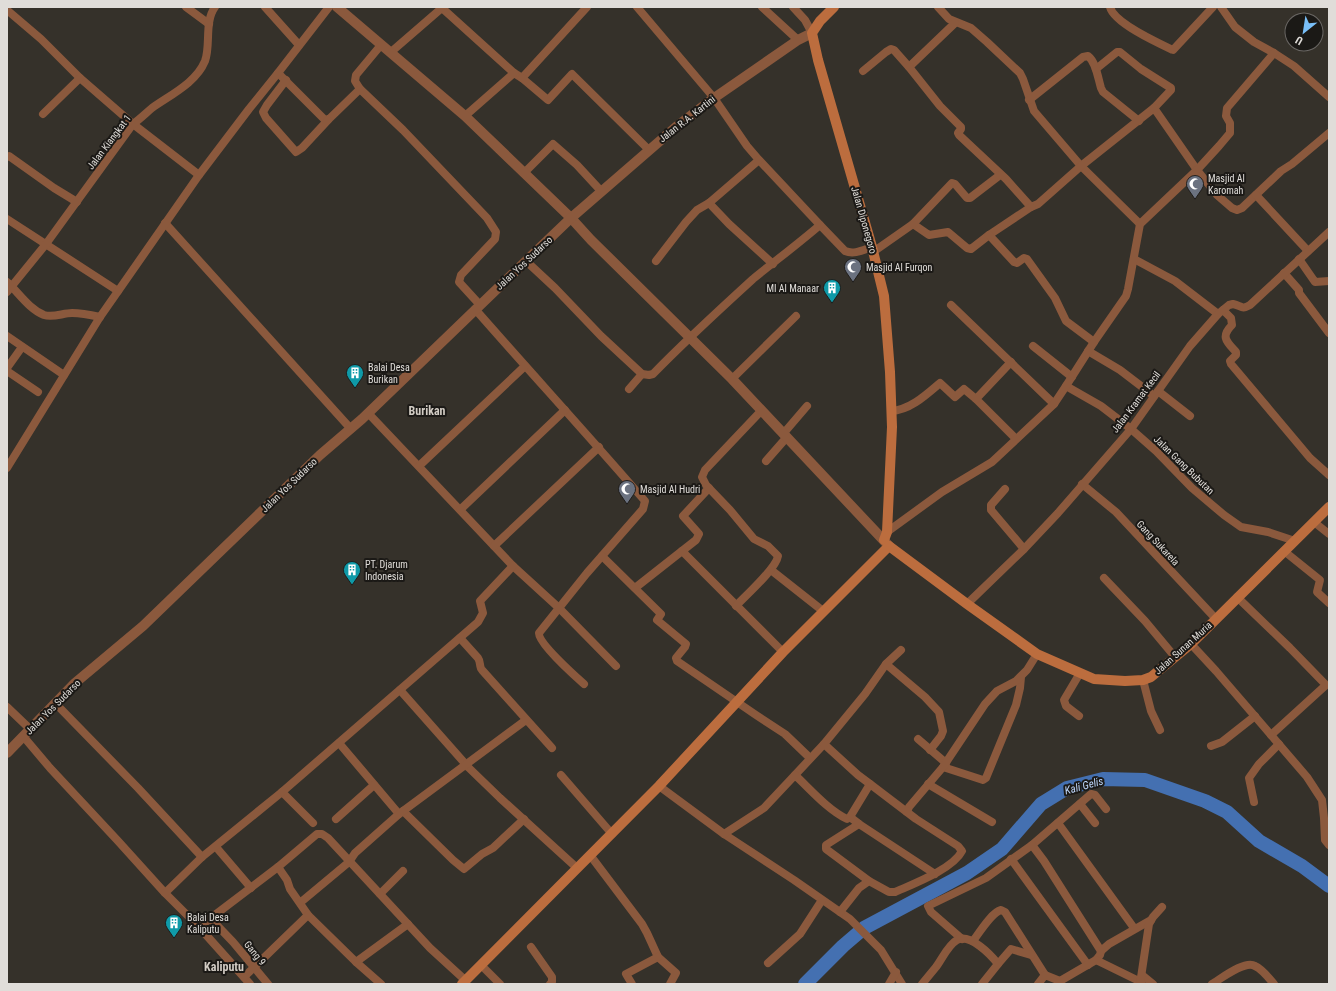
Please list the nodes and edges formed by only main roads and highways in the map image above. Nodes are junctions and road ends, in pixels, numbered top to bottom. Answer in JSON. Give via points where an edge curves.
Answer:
{"nodes":[{"id":1,"x":834,"y":7,"type":"edge"},
{"id":2,"x":1329,"y":507,"type":"edge"},
{"id":3,"x":886,"y":539,"type":"junction"},
{"id":4,"x":464,"y":982,"type":"edge"}],
"edges":[{"from":1,"to":3,"type":"main road","name":"Jalan Diponegoro","via":[[812,33],[884,296],[891,411]]},
{"from":2,"to":3,"type":"main road","name":"Jalan Sunan Muria","via":[[1190,644],[1151,677],[1143,680],[1094,679],[1037,654],[967,604]]},
{"from":3,"to":4,"type":"main road","via":[[824,611],[659,786]]}]}
